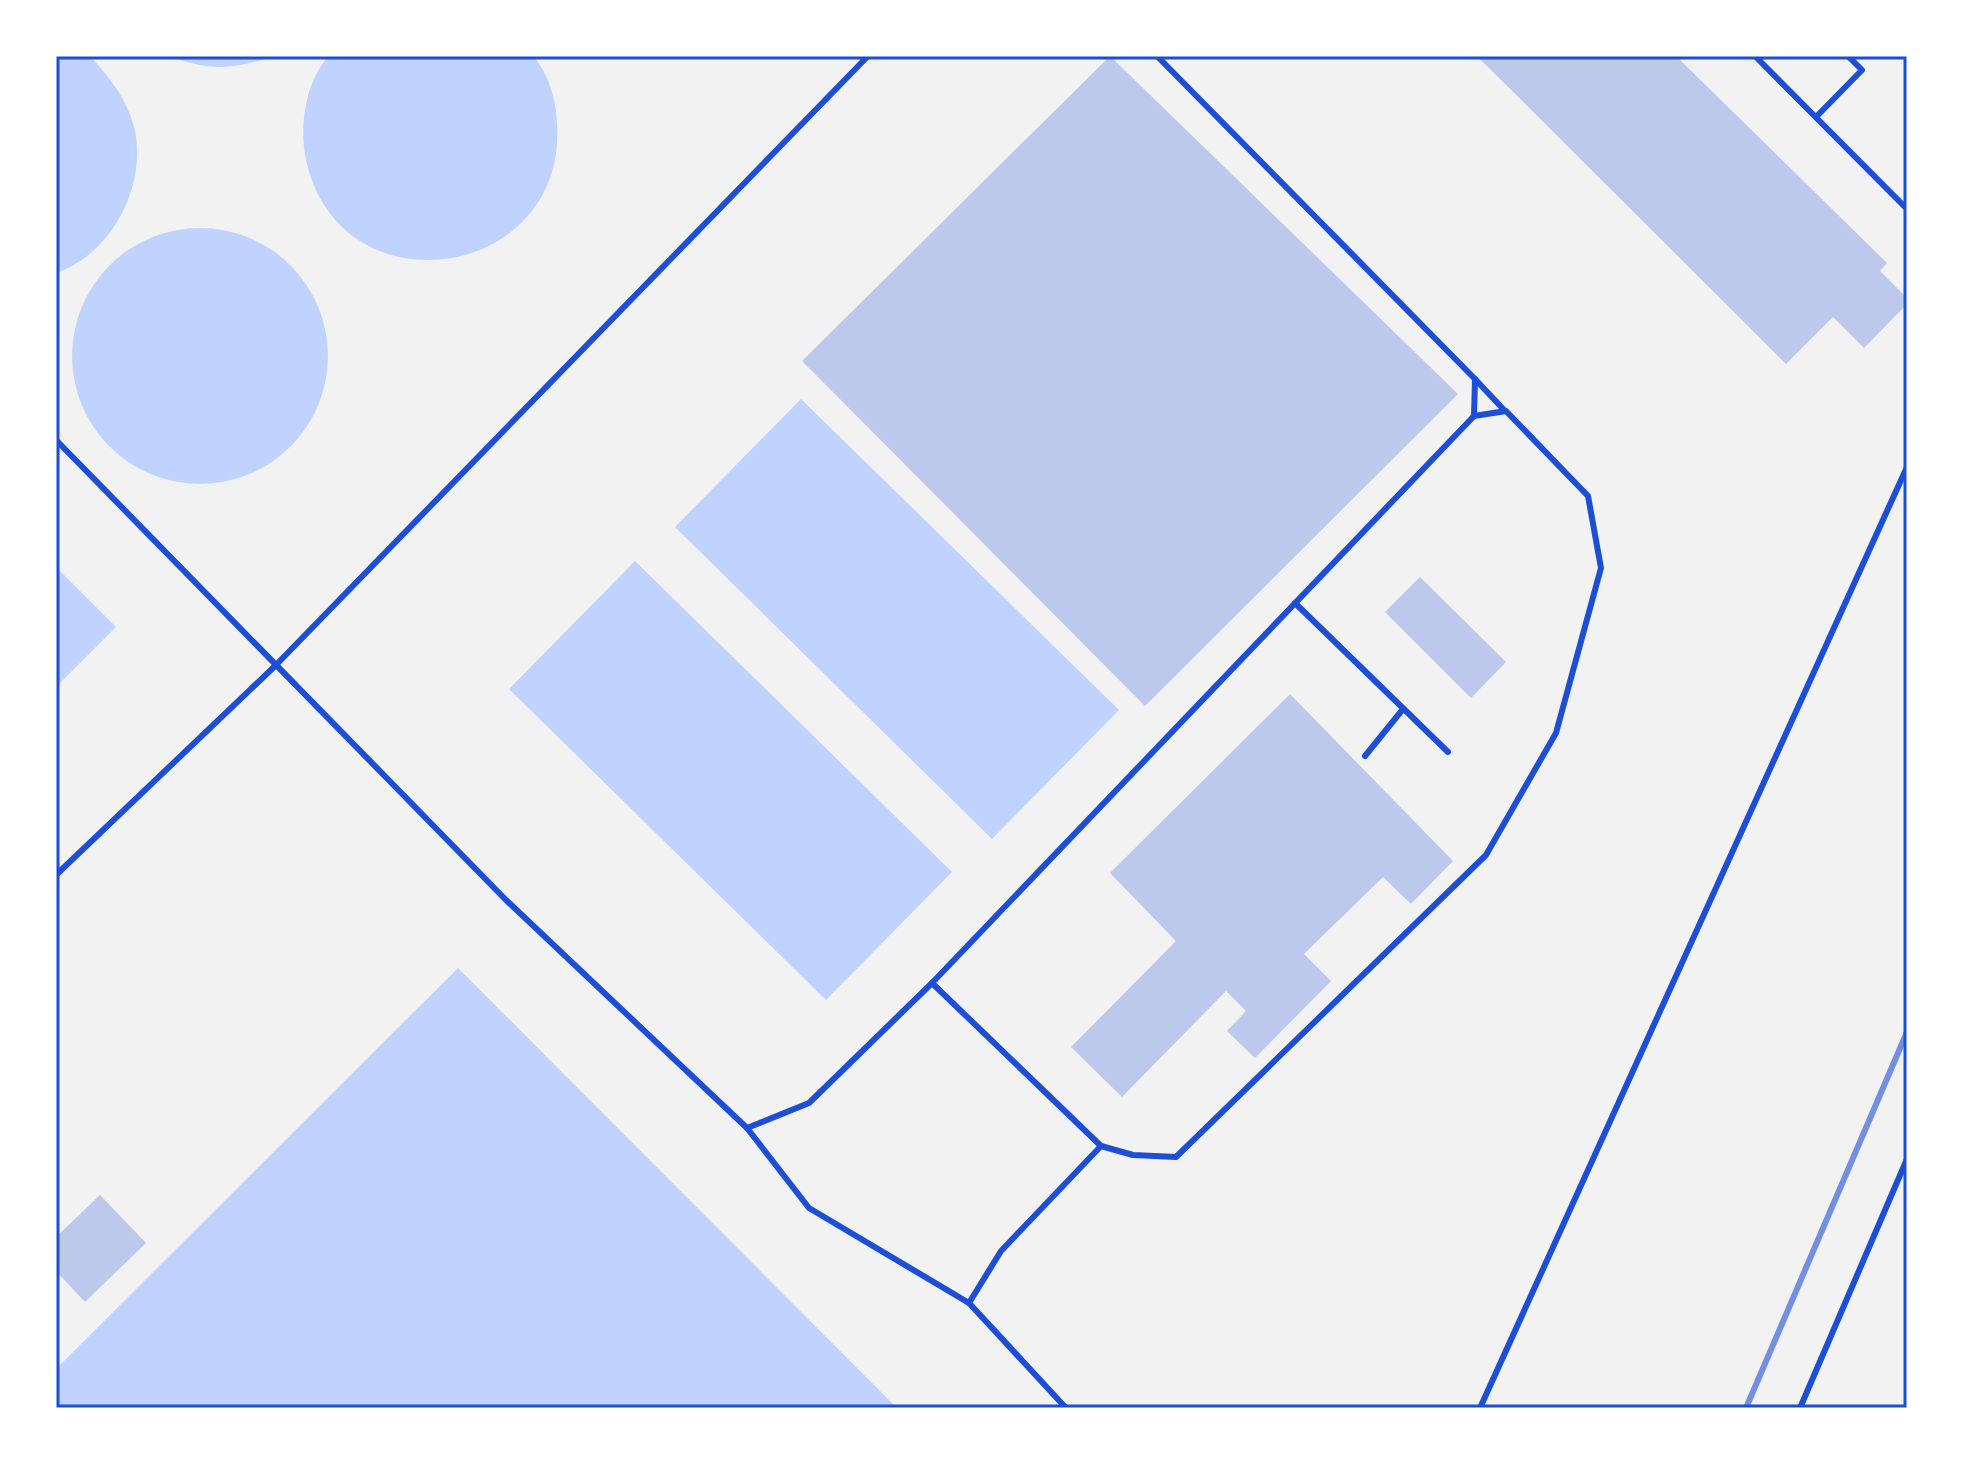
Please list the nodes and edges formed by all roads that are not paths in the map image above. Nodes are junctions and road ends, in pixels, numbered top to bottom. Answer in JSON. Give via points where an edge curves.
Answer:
{"nodes":[{"id":1,"x":868,"y":56,"type":"edge"},
{"id":2,"x":1157,"y":56,"type":"edge"},
{"id":3,"x":1755,"y":56,"type":"edge"},
{"id":4,"x":1848,"y":56,"type":"edge"},
{"id":5,"x":1816,"y":117,"type":"junction"},
{"id":6,"x":1907,"y":209,"type":"edge"},
{"id":7,"x":1475,"y":379,"type":"junction"},
{"id":8,"x":1506,"y":411,"type":"junction"},
{"id":9,"x":1474,"y":416,"type":"junction"},
{"id":10,"x":56,"y":440,"type":"edge"},
{"id":11,"x":1907,"y":467,"type":"edge"},
{"id":12,"x":1295,"y":603,"type":"junction"},
{"id":13,"x":275,"y":666,"type":"junction"},
{"id":14,"x":1403,"y":709,"type":"junction"},
{"id":15,"x":1448,"y":752,"type":"dead end"},
{"id":16,"x":1365,"y":756,"type":"dead end"},
{"id":17,"x":56,"y":875,"type":"edge"},
{"id":18,"x":932,"y":983,"type":"junction"},
{"id":19,"x":747,"y":1128,"type":"junction"},
{"id":20,"x":1101,"y":1146,"type":"junction"},
{"id":21,"x":1907,"y":1159,"type":"edge"},
{"id":22,"x":969,"y":1303,"type":"junction"},
{"id":23,"x":1066,"y":1408,"type":"edge"},
{"id":24,"x":1480,"y":1408,"type":"edge"},
{"id":25,"x":1800,"y":1408,"type":"edge"}],
"edges":[{"from":1,"to":13,"type":"lane"},
{"from":2,"to":7,"type":"lane"},
{"from":3,"to":5,"type":"lane"},
{"from":4,"to":5,"type":"lane","via":[[1862,70]]},
{"from":5,"to":6,"type":"lane"},
{"from":7,"to":8,"type":"lane"},
{"from":7,"to":9,"type":"lane"},
{"from":8,"to":9,"type":"lane"},
{"from":8,"to":20,"type":"lane","via":[[1588,496],[1601,568],[1556,733],[1486,855],[1176,1157],[1133,1155]]},
{"from":9,"to":12,"type":"lane"},
{"from":10,"to":13,"type":"lane"},
{"from":11,"to":24,"type":"lane"},
{"from":12,"to":14,"type":"lane"},
{"from":12,"to":18,"type":"lane"},
{"from":13,"to":17,"type":"lane"},
{"from":13,"to":19,"type":"lane","via":[[506,900]]},
{"from":14,"to":15,"type":"lane"},
{"from":14,"to":16,"type":"lane"},
{"from":18,"to":19,"type":"lane","via":[[809,1103]]},
{"from":18,"to":20,"type":"lane"},
{"from":19,"to":22,"type":"lane","via":[[809,1208]]},
{"from":20,"to":22,"type":"lane","via":[[1001,1251]]},
{"from":21,"to":25,"type":"lane"},
{"from":22,"to":23,"type":"lane"}]}
